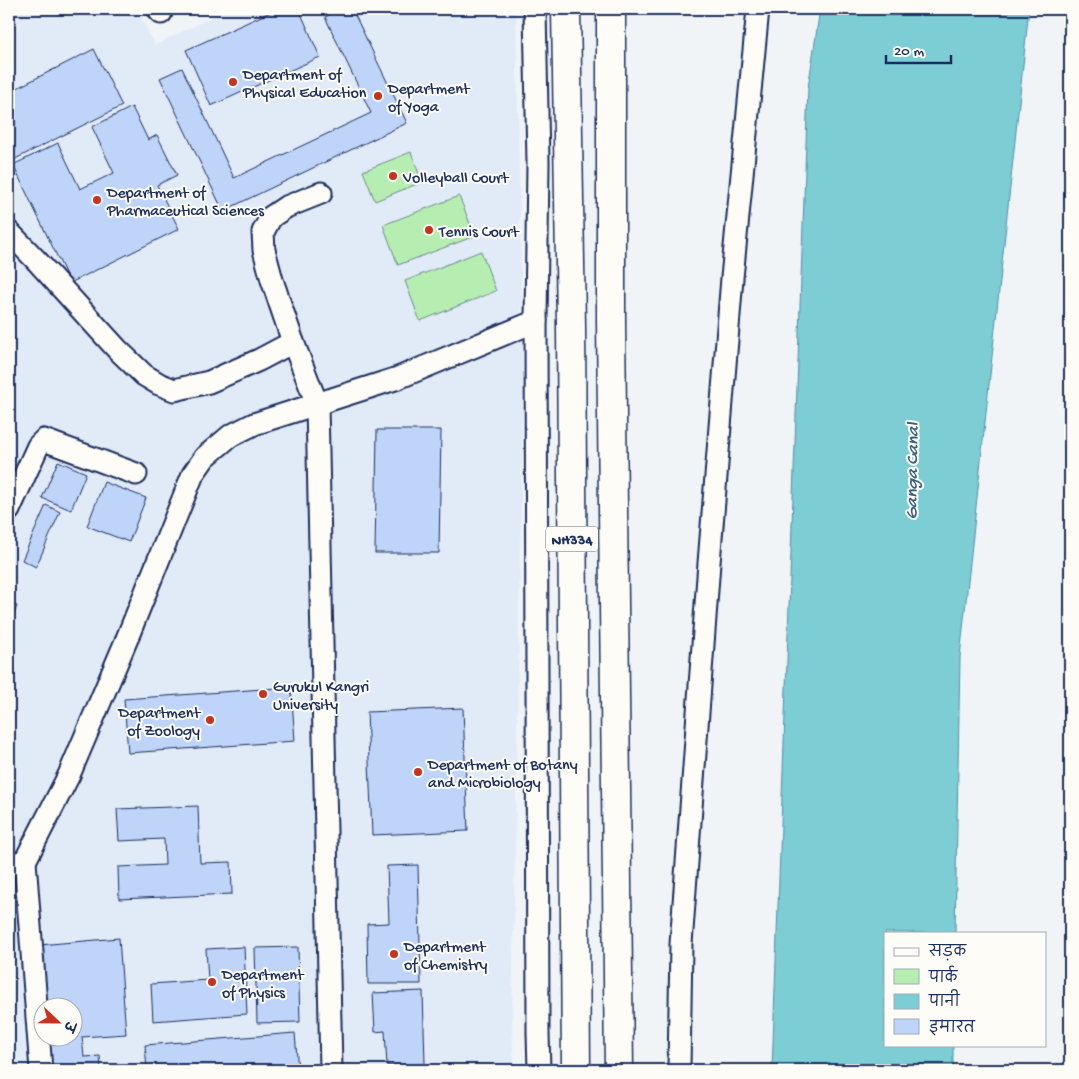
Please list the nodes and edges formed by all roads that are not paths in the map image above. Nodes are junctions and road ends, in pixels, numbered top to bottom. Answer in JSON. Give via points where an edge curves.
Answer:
{"nodes":[{"id":1,"x":535,"y":9,"type":"edge"},
{"id":2,"x":566,"y":9,"type":"edge"},
{"id":3,"x":611,"y":9,"type":"edge"},
{"id":4,"x":758,"y":9,"type":"edge"},
{"id":5,"x":321,"y":193,"type":"dead end"},
{"id":6,"x":9,"y":232,"type":"edge"},
{"id":7,"x":536,"y":321,"type":"junction"},
{"id":8,"x":293,"y":342,"type":"junction"},
{"id":9,"x":317,"y":404,"type":"junction"},
{"id":10,"x":136,"y":474,"type":"dead end"},
{"id":11,"x":9,"y":510,"type":"edge"},
{"id":12,"x":17,"y":863,"type":"edge"},
{"id":13,"x":41,"y":1070,"type":"edge"},
{"id":14,"x":331,"y":1070,"type":"edge"},
{"id":15,"x":539,"y":1070,"type":"edge"},
{"id":16,"x":576,"y":1070,"type":"edge"},
{"id":17,"x":619,"y":1070,"type":"edge"},
{"id":18,"x":679,"y":1070,"type":"edge"}],
"edges":[{"from":1,"to":7,"type":"street","via":[[538,163]]},
{"from":2,"to":16,"type":"highway","number":"NH334"},
{"from":3,"to":17,"type":"highway","number":"NH334"},
{"from":4,"to":18,"type":"street","via":[[732,278],[681,944]]},
{"from":5,"to":8,"type":"street","via":[[286,207],[271,217],[263,232],[272,280]]},
{"from":6,"to":8,"type":"street","via":[[124,356],[144,374],[174,390],[209,382]]},
{"from":7,"to":9,"type":"street","via":[[398,378]]},
{"from":7,"to":15,"type":"street"},
{"from":8,"to":9,"type":"street"},
{"from":9,"to":12,"type":"street","via":[[254,424],[230,436],[205,456],[193,474],[68,775]]},
{"from":9,"to":14,"type":"street"},
{"from":10,"to":11,"type":"street","via":[[44,440],[38,446]]},
{"from":12,"to":13,"type":"street"}]}
